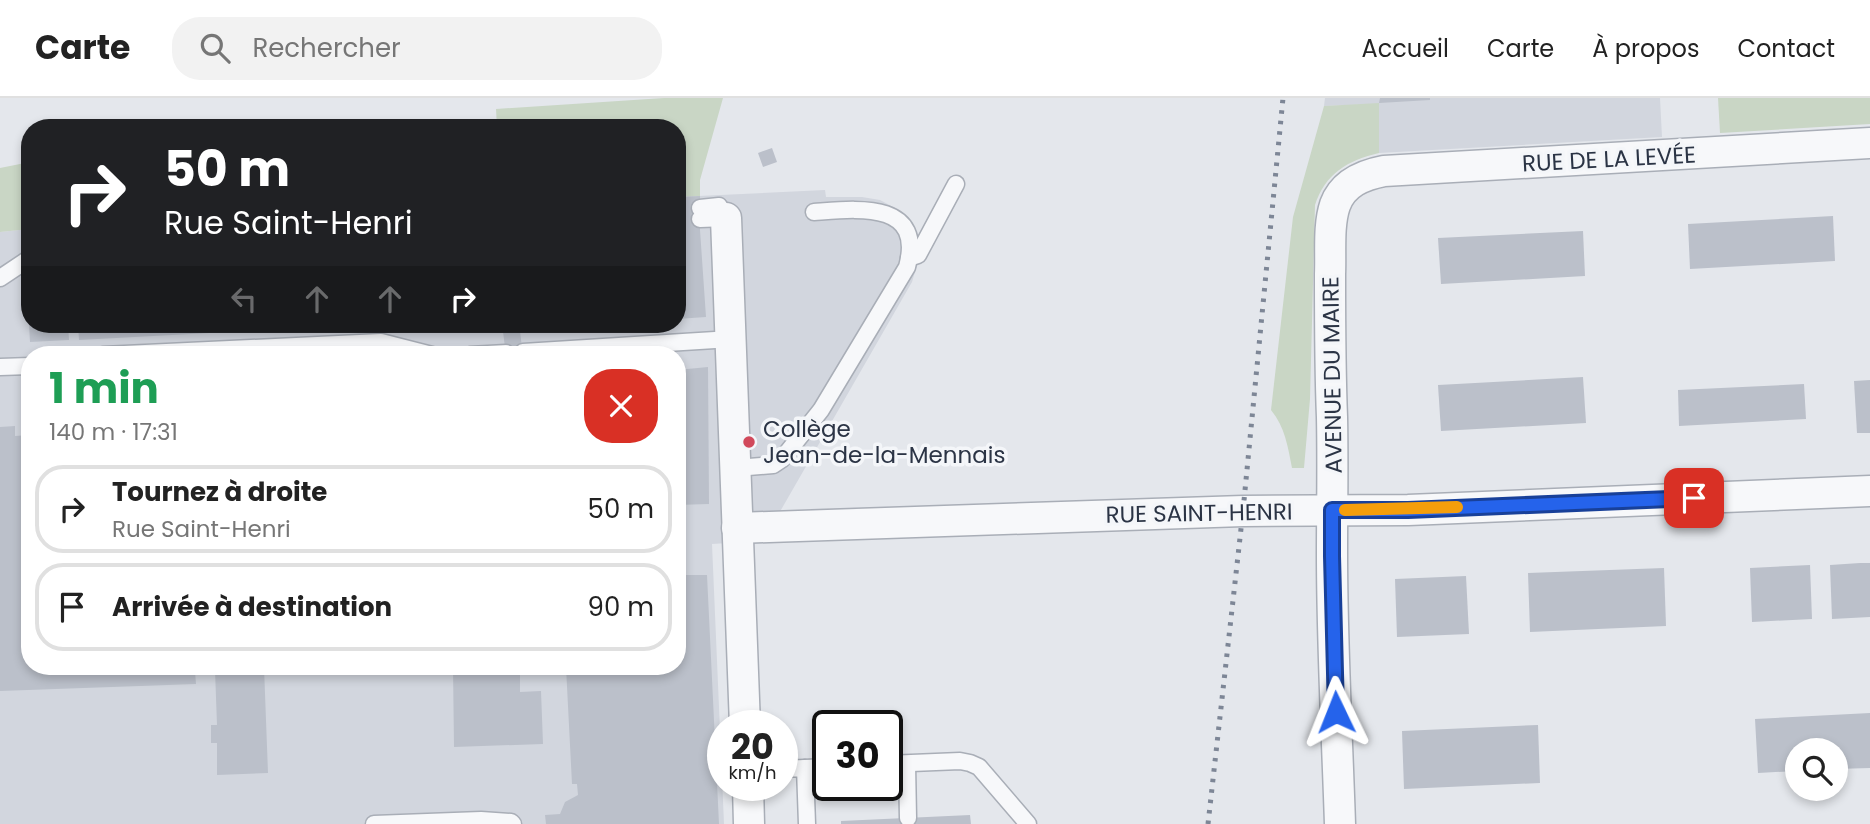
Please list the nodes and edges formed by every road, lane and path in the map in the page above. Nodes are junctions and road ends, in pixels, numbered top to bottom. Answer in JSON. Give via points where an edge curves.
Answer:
{"nodes":[{"id":1,"x":1870,"y":143,"type":"edge"},
{"id":2,"x":956,"y":184,"type":"dead end"},
{"id":3,"x":1350,"y":184,"type":"joint"},
{"id":4,"x":814,"y":212,"type":"dead end"},
{"id":5,"x":711,"y":221,"type":"dead end"},
{"id":6,"x":909,"y":258,"type":"junction"},
{"id":7,"x":21,"y":264,"type":"edge"},
{"id":8,"x":0,"y":278,"type":"edge"},
{"id":9,"x":731,"y":339,"type":"junction"},
{"id":10,"x":295,"y":346,"type":"edge"},
{"id":11,"x":396,"y":346,"type":"edge"},
{"id":12,"x":619,"y":346,"type":"edge"},
{"id":13,"x":21,"y":366,"type":"edge"},
{"id":14,"x":0,"y":367,"type":"edge"},
{"id":15,"x":736,"y":468,"type":"junction"},
{"id":16,"x":1870,"y":491,"type":"edge"},
{"id":17,"x":1332,"y":510,"type":"junction"},
{"id":18,"x":737,"y":528,"type":"junction"},
{"id":19,"x":744,"y":710,"type":"edge"},
{"id":20,"x":903,"y":764,"type":"edge"},
{"id":21,"x":907,"y":764,"type":"junction"},
{"id":22,"x":798,"y":768,"type":"edge"},
{"id":23,"x":805,"y":768,"type":"junction"},
{"id":24,"x":812,"y":768,"type":"edge"},
{"id":25,"x":748,"y":801,"type":"edge"},
{"id":26,"x":908,"y":818,"type":"dead end"},
{"id":27,"x":374,"y":824,"type":"edge"},
{"id":28,"x":513,"y":824,"type":"edge"},
{"id":29,"x":749,"y":824,"type":"edge"},
{"id":30,"x":807,"y":824,"type":"edge"},
{"id":31,"x":1028,"y":824,"type":"edge"},
{"id":32,"x":1340,"y":824,"type":"edge"}],
"edges":[{"from":1,"to":3,"type":"street","name":"RUE DE LA LEVÉE","via":[[1384,172]]},
{"from":2,"to":6,"type":"lane","via":[[918,255]]},
{"from":3,"to":17,"type":"street","name":"AVENUE DU MAIRE","via":[[1336,203],[1331,225]]},
{"from":4,"to":6,"type":"lane","via":[[866,209],[887,213],[905,229]]},
{"from":5,"to":9,"type":"street"},
{"from":6,"to":15,"type":"lane","via":[[821,410],[782,458],[773,465]]},
{"from":7,"to":8,"type":"lane"},
{"from":9,"to":12,"type":"lane"},
{"from":9,"to":15,"type":"street"},
{"from":10,"to":11,"type":"lane","via":[[380,342]]},
{"from":13,"to":14,"type":"lane"},
{"from":15,"to":18,"type":"street"},
{"from":16,"to":17,"type":"street","name":"RUE SAINT-HENRI"},
{"from":17,"to":18,"type":"street","name":"RUE SAINT-HENRI"},
{"from":17,"to":32,"type":"street","name":"AVENUE DU MAIRE"},
{"from":18,"to":19,"type":"street"},
{"from":20,"to":21,"type":"lane"},
{"from":21,"to":26,"type":"lane"},
{"from":21,"to":31,"type":"lane","via":[[970,763]]},
{"from":22,"to":23,"type":"lane"},
{"from":23,"to":24,"type":"lane"},
{"from":23,"to":30,"type":"lane"},
{"from":25,"to":29,"type":"street"},
{"from":27,"to":28,"type":"lane"}]}
